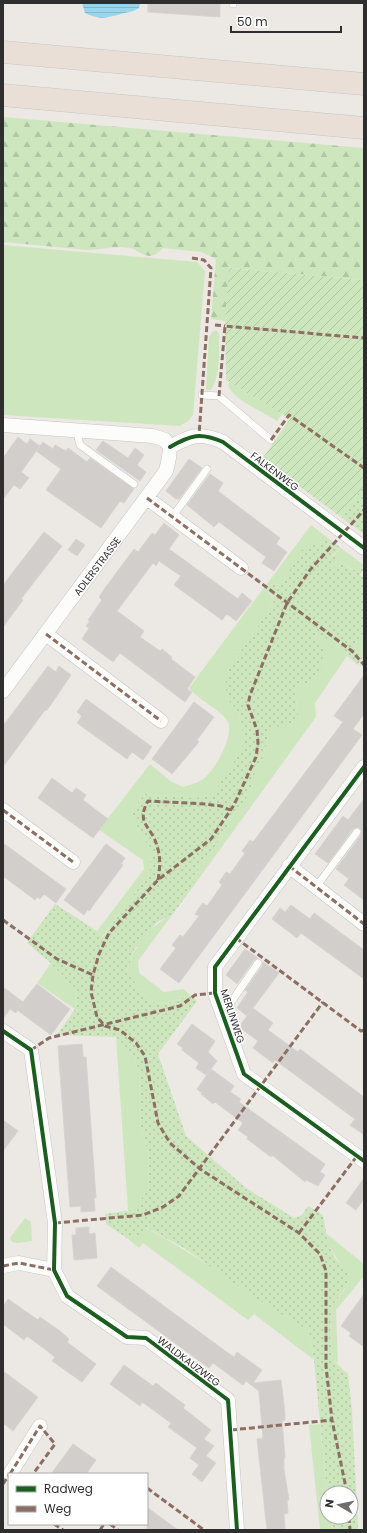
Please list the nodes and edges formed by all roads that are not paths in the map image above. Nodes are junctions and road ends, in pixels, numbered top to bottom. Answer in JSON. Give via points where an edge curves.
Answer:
{"nodes":[{"id":1,"x":3,"y":52,"type":"edge"},
{"id":2,"x":364,"y":84,"type":"edge"},
{"id":3,"x":3,"y":95,"type":"edge"},
{"id":4,"x":364,"y":128,"type":"edge"},
{"id":5,"x":202,"y":395,"type":"dead end"},
{"id":6,"x":3,"y":425,"type":"edge"},
{"id":7,"x":76,"y":429,"type":"junction"},
{"id":8,"x":271,"y":440,"type":"dead end"},
{"id":9,"x":170,"y":447,"type":"junction"},
{"id":10,"x":207,"y":470,"type":"dead end"},
{"id":11,"x":134,"y":484,"type":"dead end"},
{"id":12,"x":147,"y":498,"type":"junction"},
{"id":13,"x":173,"y":516,"type":"junction"},
{"id":14,"x":364,"y":548,"type":"edge"},
{"id":15,"x":242,"y":568,"type":"dead end"},
{"id":16,"x":46,"y":634,"type":"junction"},
{"id":17,"x":3,"y":691,"type":"edge"},
{"id":18,"x":161,"y":721,"type":"dead end"},
{"id":19,"x":364,"y":768,"type":"edge"},
{"id":20,"x":3,"y":810,"type":"edge"},
{"id":21,"x":357,"y":832,"type":"dead end"},
{"id":22,"x":72,"y":862,"type":"dead end"},
{"id":23,"x":289,"y":866,"type":"junction"},
{"id":24,"x":316,"y":888,"type":"junction"},
{"id":25,"x":364,"y":924,"type":"edge"},
{"id":26,"x":258,"y":963,"type":"dead end"},
{"id":27,"x":220,"y":1006,"type":"junction"},
{"id":28,"x":3,"y":1031,"type":"edge"},
{"id":29,"x":364,"y":1161,"type":"edge"},
{"id":30,"x":3,"y":1266,"type":"edge"},
{"id":31,"x":54,"y":1270,"type":"junction"},
{"id":32,"x":40,"y":1426,"type":"dead end"},
{"id":33,"x":10,"y":1473,"type":"edge"},
{"id":34,"x":237,"y":1530,"type":"edge"}],
"edges":[{"from":1,"to":2,"type":"highway"},
{"from":3,"to":4,"type":"highway"},
{"from":5,"to":8,"type":"lane","via":[[219,396]]},
{"from":6,"to":7,"type":"street"},
{"from":7,"to":9,"type":"street","via":[[153,436],[165,440]]},
{"from":7,"to":11,"type":"lane","via":[[80,445]]},
{"from":9,"to":12,"type":"street","name":"ADLERSTRASSE","via":[[166,471]]},
{"from":9,"to":14,"type":"street","name":"FALKENWEG","via":[[184,439],[199,435],[210,436],[223,442]]},
{"from":10,"to":13,"type":"lane"},
{"from":12,"to":13,"type":"street"},
{"from":12,"to":16,"type":"street","name":"ADLERSTRASSE"},
{"from":13,"to":15,"type":"street"},
{"from":16,"to":17,"type":"street","name":"ADLERSTRASSE"},
{"from":16,"to":18,"type":"street"},
{"from":19,"to":23,"type":"street","name":"MERLINWEG"},
{"from":20,"to":22,"type":"street"},
{"from":21,"to":24,"type":"lane"},
{"from":23,"to":24,"type":"street"},
{"from":23,"to":27,"type":"street","name":"MERLINWEG","via":[[215,967],[215,993]]},
{"from":24,"to":25,"type":"street"},
{"from":26,"to":27,"type":"lane","via":[[232,1001]]},
{"from":27,"to":29,"type":"street","name":"MERLINWEG","via":[[244,1074]]},
{"from":28,"to":31,"type":"street","name":"WALDKAUZWEG","via":[[31,1050],[55,1223]]},
{"from":30,"to":31,"type":"street","via":[[18,1263]]},
{"from":31,"to":34,"type":"street","name":"WALDKAUZWEG","via":[[67,1296],[127,1337],[146,1338],[228,1400]]},
{"from":32,"to":33,"type":"street"}]}
